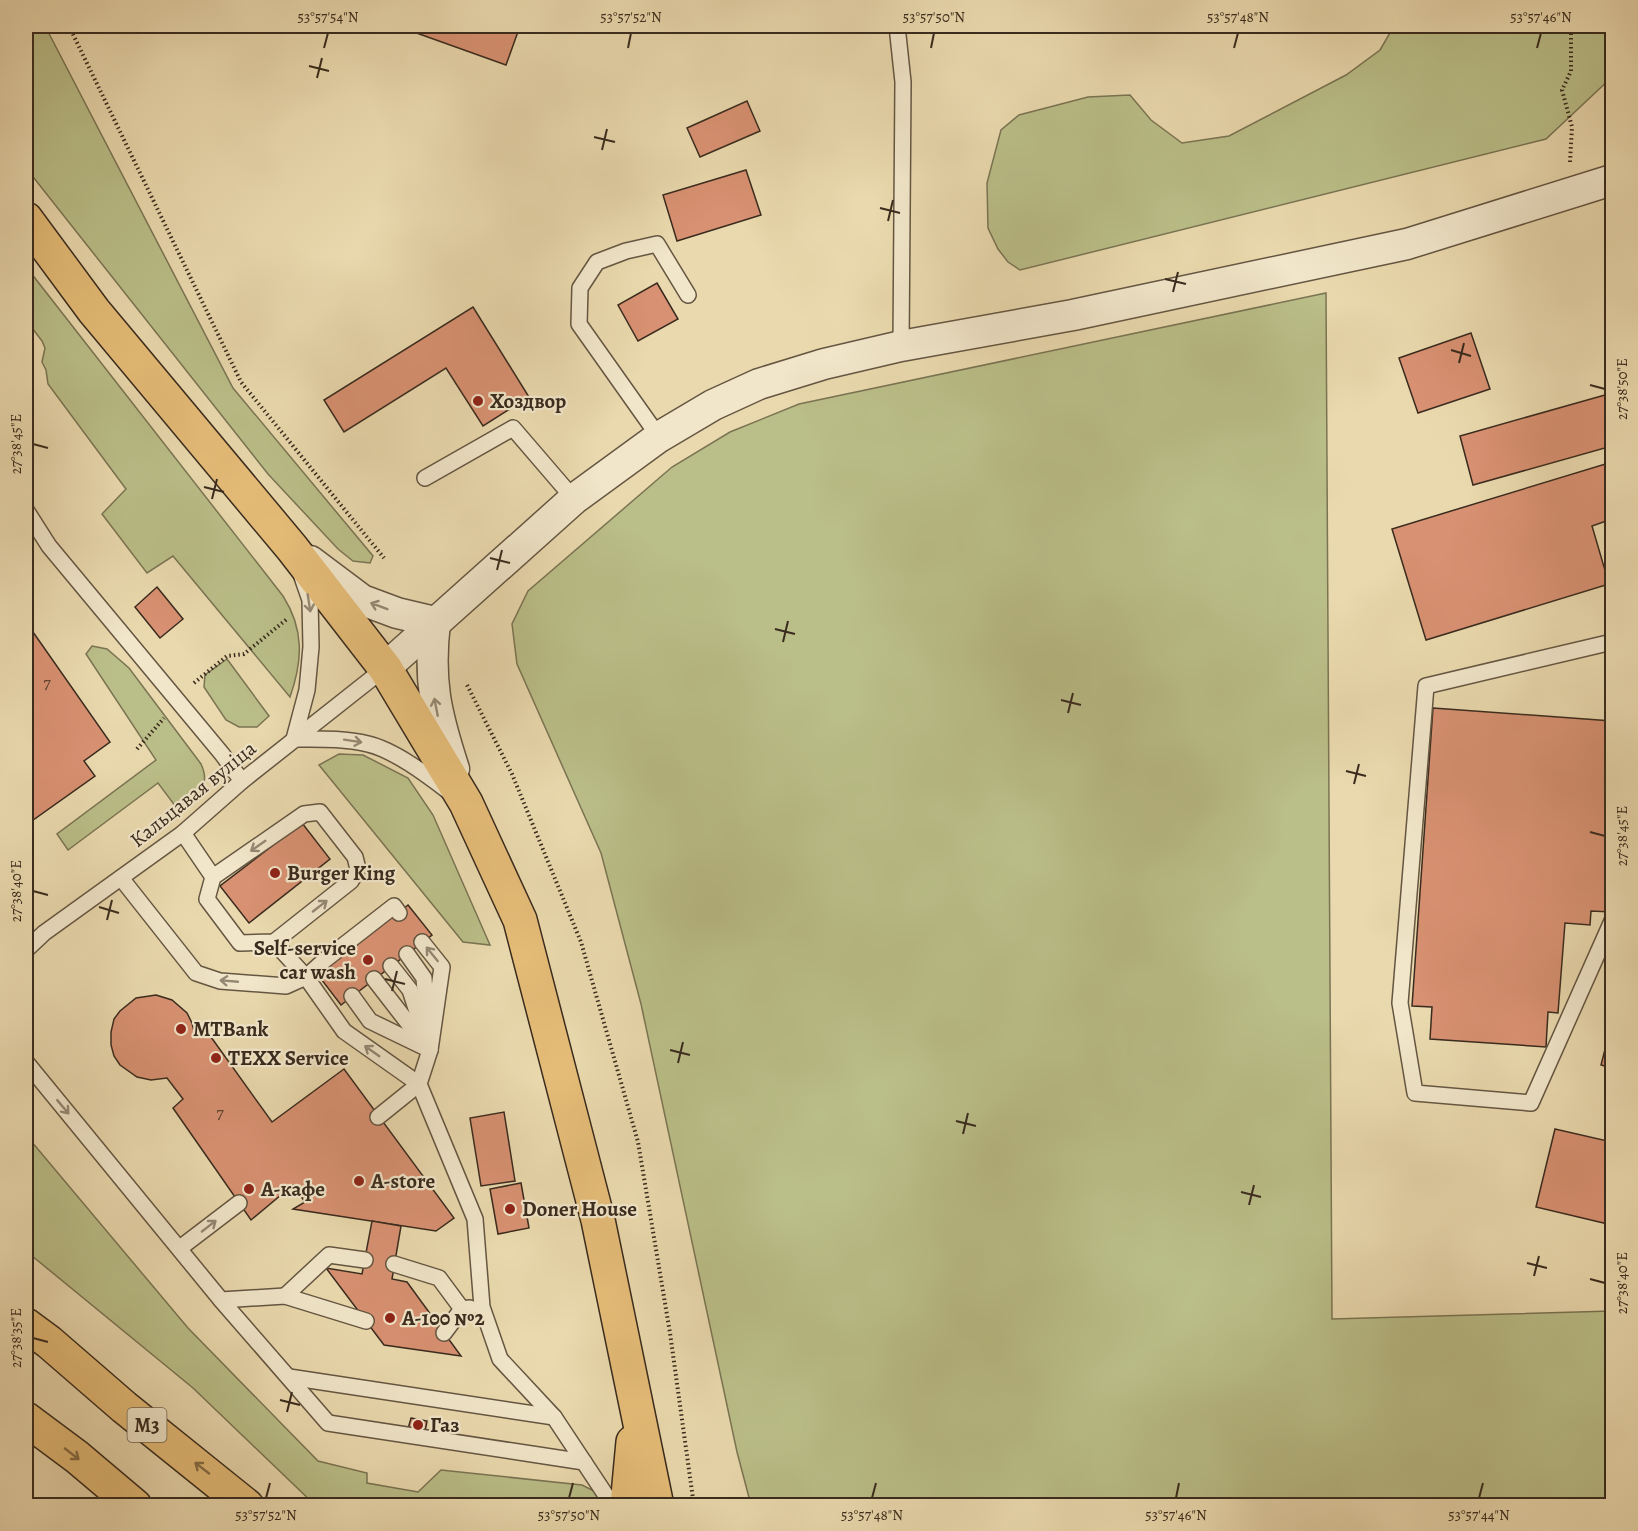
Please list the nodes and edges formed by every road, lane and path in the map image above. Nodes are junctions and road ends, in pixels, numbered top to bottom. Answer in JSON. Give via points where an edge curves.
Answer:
{"nodes":[{"id":1,"x":69,"y":26,"type":"edge"},
{"id":2,"x":897,"y":26,"type":"edge"},
{"id":3,"x":1571,"y":26,"type":"edge"},
{"id":4,"x":1612,"y":180,"type":"edge"},
{"id":5,"x":1573,"y":193,"type":"junction"},
{"id":6,"x":26,"y":219,"type":"edge"},
{"id":7,"x":688,"y":295,"type":"dead end"},
{"id":8,"x":901,"y":346,"type":"junction"},
{"id":9,"x":658,"y":436,"type":"junction"},
{"id":10,"x":425,"y":478,"type":"dead end"},
{"id":11,"x":574,"y":499,"type":"junction"},
{"id":12,"x":26,"y":510,"type":"edge"},
{"id":13,"x":292,"y":548,"type":"junction"},
{"id":14,"x":384,"y":558,"type":"dead end"},
{"id":15,"x":288,"y":618,"type":"dead end"},
{"id":16,"x":435,"y":622,"type":"junction"},
{"id":17,"x":1612,"y":642,"type":"edge"},
{"id":18,"x":385,"y":668,"type":"junction"},
{"id":19,"x":464,"y":679,"type":"dead end"},
{"id":20,"x":178,"y":701,"type":"junction"},
{"id":21,"x":294,"y":739,"type":"junction"},
{"id":22,"x":137,"y":749,"type":"dead end"},
{"id":23,"x":242,"y":781,"type":"junction"},
{"id":24,"x":466,"y":803,"type":"junction"},
{"id":25,"x":183,"y":833,"type":"junction"},
{"id":26,"x":121,"y":878,"type":"junction"},
{"id":27,"x":213,"y":878,"type":"junction"},
{"id":28,"x":399,"y":913,"type":"dead end"},
{"id":29,"x":1612,"y":921,"type":"edge"},
{"id":30,"x":274,"y":942,"type":"junction"},
{"id":31,"x":422,"y":942,"type":"dead end"},
{"id":32,"x":26,"y":950,"type":"edge"},
{"id":33,"x":407,"y":954,"type":"dead end"},
{"id":34,"x":391,"y":966,"type":"dead end"},
{"id":35,"x":306,"y":977,"type":"junction"},
{"id":36,"x":374,"y":979,"type":"dead end"},
{"id":37,"x":352,"y":996,"type":"dead end"},
{"id":38,"x":430,"y":1050,"type":"junction"},
{"id":39,"x":26,"y":1062,"type":"edge"},
{"id":40,"x":420,"y":1084,"type":"junction"},
{"id":41,"x":378,"y":1117,"type":"dead end"},
{"id":42,"x":239,"y":1203,"type":"dead end"},
{"id":43,"x":180,"y":1248,"type":"junction"},
{"id":44,"x":365,"y":1260,"type":"dead end"},
{"id":45,"x":394,"y":1264,"type":"dead end"},
{"id":46,"x":285,"y":1296,"type":"junction"},
{"id":47,"x":221,"y":1300,"type":"junction"},
{"id":48,"x":482,"y":1307,"type":"junction"},
{"id":49,"x":462,"y":1309,"type":"junction"},
{"id":50,"x":26,"y":1312,"type":"edge"},
{"id":51,"x":366,"y":1321,"type":"dead end"},
{"id":52,"x":37,"y":1333,"type":"edge"},
{"id":53,"x":444,"y":1333,"type":"dead end"},
{"id":54,"x":289,"y":1377,"type":"junction"},
{"id":55,"x":635,"y":1401,"type":"junction"},
{"id":56,"x":554,"y":1417,"type":"junction"},
{"id":57,"x":26,"y":1419,"type":"edge"},
{"id":58,"x":584,"y":1462,"type":"junction"},
{"id":59,"x":135,"y":1506,"type":"edge"},
{"id":60,"x":247,"y":1506,"type":"edge"},
{"id":61,"x":613,"y":1506,"type":"edge"},
{"id":62,"x":627,"y":1506,"type":"edge"},
{"id":63,"x":657,"y":1506,"type":"edge"},
{"id":64,"x":694,"y":1506,"type":"edge"}],
"edges":[{"from":1,"to":14,"type":"path","via":[[241,382]]},
{"from":2,"to":8,"type":"lane","via":[[903,82]]},
{"from":3,"to":5,"type":"path","via":[[1571,71],[1562,90],[1572,127],[1569,166]]},
{"from":4,"to":5,"type":"street"},
{"from":5,"to":8,"type":"street","via":[[1407,244],[1073,315]]},
{"from":6,"to":13,"type":"highway","via":[[94,311]]},
{"from":7,"to":9,"type":"lane","via":[[657,244],[597,262],[580,288],[579,324]]},
{"from":8,"to":9,"type":"street","via":[[759,384]]},
{"from":9,"to":11,"type":"street"},
{"from":10,"to":11,"type":"lane","via":[[513,428]]},
{"from":11,"to":16,"type":"street"},
{"from":12,"to":20,"type":"lane","via":[[49,546]]},
{"from":16,"to":13,"type":"street","one_way":true,"via":[[362,600]]},
{"from":13,"to":18,"type":"highway"},
{"from":13,"to":21,"type":"lane","one_way":true,"via":[[311,610],[307,690]]},
{"from":15,"to":20,"type":"path","via":[[244,654],[227,656]]},
{"from":16,"to":18,"type":"street"},
{"from":24,"to":16,"type":"street","one_way":true,"via":[[432,687]]},
{"from":17,"to":29,"type":"lane","via":[[1426,686],[1400,1003],[1415,1094],[1531,1103]]},
{"from":18,"to":21,"type":"lane","name":"Кальцавая вуліца"},
{"from":18,"to":24,"type":"highway"},
{"from":19,"to":64,"type":"path","via":[[512,774],[581,942],[638,1142]]},
{"from":20,"to":22,"type":"path"},
{"from":20,"to":23,"type":"lane"},
{"from":21,"to":23,"type":"lane","name":"Кальцавая вуліца"},
{"from":21,"to":24,"type":"lane","one_way":true,"via":[[334,738],[371,744],[413,765]]},
{"from":23,"to":25,"type":"lane","name":"Кальцавая вуліца"},
{"from":24,"to":55,"type":"highway","via":[[520,920],[597,1220]]},
{"from":25,"to":26,"type":"lane","name":"Кальцавая вуліца"},
{"from":25,"to":27,"type":"lane"},
{"from":26,"to":32,"type":"lane","name":"Кальцавая вуліца"},
{"from":35,"to":26,"type":"lane","one_way":true,"via":[[286,986],[220,981],[196,973]]},
{"from":27,"to":30,"type":"lane","via":[[207,898],[240,943]]},
{"from":30,"to":27,"type":"lane","one_way":true,"via":[[351,882],[358,869],[354,857],[320,812],[304,814]]},
{"from":28,"to":35,"type":"lane","via":[[394,906],[383,920]]},
{"from":30,"to":35,"type":"lane"},
{"from":38,"to":31,"type":"lane","one_way":true,"via":[[442,967]]},
{"from":33,"to":38,"type":"lane","via":[[424,978]]},
{"from":34,"to":38,"type":"lane","via":[[410,990]]},
{"from":40,"to":35,"type":"lane","one_way":true,"via":[[344,1031]]},
{"from":36,"to":38,"type":"lane"},
{"from":37,"to":38,"type":"lane","via":[[370,1021]]},
{"from":38,"to":40,"type":"lane"},
{"from":39,"to":43,"type":"lane","one_way":true},
{"from":40,"to":41,"type":"lane"},
{"from":40,"to":48,"type":"lane","via":[[476,1219]]},
{"from":43,"to":42,"type":"lane","one_way":true},
{"from":43,"to":47,"type":"lane"},
{"from":44,"to":46,"type":"lane","via":[[329,1255]]},
{"from":45,"to":49,"type":"lane","via":[[439,1278]]},
{"from":46,"to":47,"type":"lane"},
{"from":46,"to":51,"type":"lane"},
{"from":47,"to":54,"type":"lane"},
{"from":48,"to":49,"type":"lane"},
{"from":48,"to":56,"type":"lane","via":[[500,1359]]},
{"from":49,"to":53,"type":"lane"},
{"from":50,"to":52,"type":"highway"},
{"from":60,"to":52,"type":"highway","number":"М3","one_way":true},
{"from":54,"to":56,"type":"lane"},
{"from":54,"to":58,"type":"lane","via":[[328,1423]]},
{"from":55,"to":62,"type":"highway"},
{"from":55,"to":63,"type":"highway"},
{"from":56,"to":58,"type":"lane"},
{"from":57,"to":59,"type":"highway","one_way":true},
{"from":58,"to":61,"type":"lane"}]}
